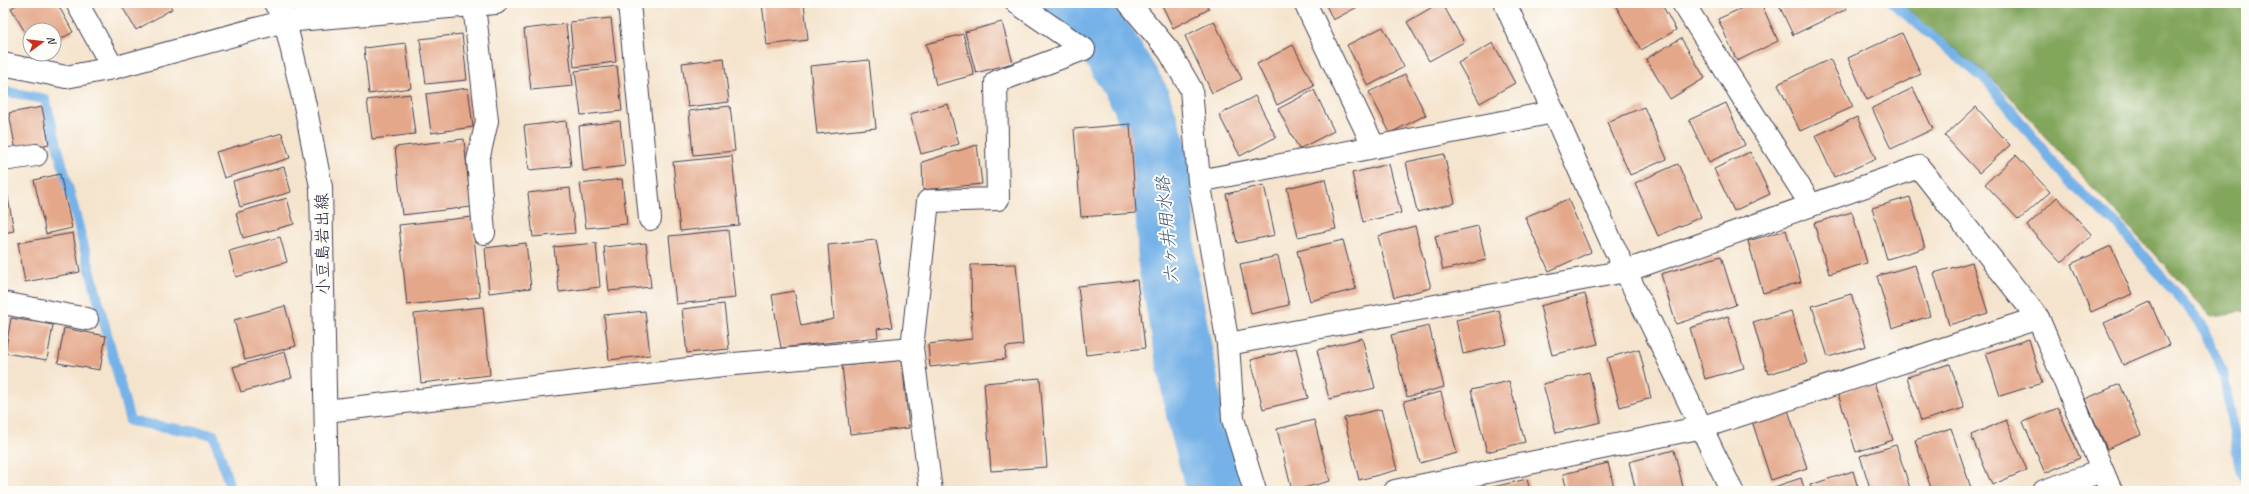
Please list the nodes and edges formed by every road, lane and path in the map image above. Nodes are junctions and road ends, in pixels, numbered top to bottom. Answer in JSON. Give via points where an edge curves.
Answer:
{"nodes":[{"id":1,"x":77,"y":3,"type":"edge"},
{"id":2,"x":496,"y":3,"type":"edge"},
{"id":3,"x":629,"y":3,"type":"edge"},
{"id":4,"x":1017,"y":3,"type":"edge"},
{"id":5,"x":1129,"y":3,"type":"edge"},
{"id":6,"x":1305,"y":3,"type":"edge"},
{"id":7,"x":1505,"y":3,"type":"edge"},
{"id":8,"x":1683,"y":3,"type":"edge"},
{"id":9,"x":474,"y":5,"type":"junction"},
{"id":10,"x":280,"y":12,"type":"edge"},
{"id":11,"x":3,"y":64,"type":"edge"},
{"id":12,"x":113,"y":68,"type":"junction"},
{"id":13,"x":1554,"y":112,"type":"junction"},
{"id":14,"x":1374,"y":147,"type":"junction"},
{"id":15,"x":36,"y":155,"type":"dead end"},
{"id":16,"x":3,"y":160,"type":"edge"},
{"id":17,"x":1199,"y":181,"type":"junction"},
{"id":18,"x":1811,"y":205,"type":"junction"},
{"id":19,"x":650,"y":219,"type":"dead end"},
{"id":20,"x":484,"y":233,"type":"dead end"},
{"id":21,"x":1626,"y":270,"type":"junction"},
{"id":22,"x":3,"y":303,"type":"edge"},
{"id":23,"x":2038,"y":318,"type":"junction"},
{"id":24,"x":87,"y":319,"type":"dead end"},
{"id":25,"x":1228,"y":344,"type":"junction"},
{"id":26,"x":912,"y":348,"type":"junction"},
{"id":27,"x":326,"y":411,"type":"junction"},
{"id":28,"x":1703,"y":427,"type":"junction"},
{"id":29,"x":2102,"y":471,"type":"junction"},
{"id":30,"x":327,"y":491,"type":"edge"},
{"id":31,"x":931,"y":491,"type":"edge"},
{"id":32,"x":1255,"y":491,"type":"edge"},
{"id":33,"x":1394,"y":491,"type":"edge"},
{"id":34,"x":1732,"y":491,"type":"edge"},
{"id":35,"x":2044,"y":491,"type":"edge"},
{"id":36,"x":2111,"y":491,"type":"edge"}],
"edges":[{"from":1,"to":12,"type":"street"},
{"from":2,"to":9,"type":"street"},
{"from":3,"to":19,"type":"street"},
{"from":4,"to":26,"type":"street","via":[[1084,49],[996,82],[998,199],[928,201]]},
{"from":5,"to":17,"type":"street","via":[[1168,51],[1191,89]]},
{"from":6,"to":14,"type":"street"},
{"from":7,"to":13,"type":"street"},
{"from":8,"to":18,"type":"street"},
{"from":9,"to":10,"type":"street"},
{"from":9,"to":20,"type":"street","via":[[487,121],[478,160]]},
{"from":10,"to":12,"type":"street"},
{"from":10,"to":27,"type":"street","name":"小豆島岩出線","via":[[306,110],[322,187]]},
{"from":11,"to":12,"type":"street","via":[[66,77]]},
{"from":13,"to":14,"type":"street"},
{"from":13,"to":21,"type":"street"},
{"from":14,"to":17,"type":"street"},
{"from":15,"to":16,"type":"street"},
{"from":17,"to":25,"type":"street"},
{"from":18,"to":21,"type":"street"},
{"from":18,"to":23,"type":"street","via":[[1919,167]]},
{"from":21,"to":25,"type":"street"},
{"from":21,"to":28,"type":"street"},
{"from":22,"to":24,"type":"street"},
{"from":23,"to":28,"type":"street"},
{"from":23,"to":29,"type":"street"},
{"from":25,"to":32,"type":"street","via":[[1233,419]]},
{"from":26,"to":27,"type":"street","via":[[723,365]]},
{"from":26,"to":31,"type":"street"},
{"from":27,"to":30,"type":"street","name":"小豆島岩出線"},
{"from":28,"to":33,"type":"street"},
{"from":28,"to":34,"type":"street"},
{"from":29,"to":35,"type":"street"},
{"from":29,"to":36,"type":"street"}]}
